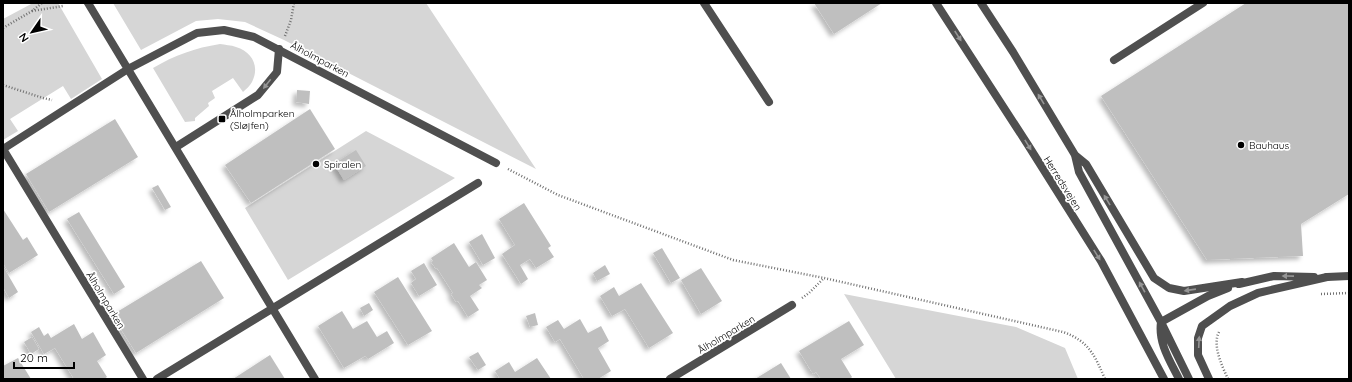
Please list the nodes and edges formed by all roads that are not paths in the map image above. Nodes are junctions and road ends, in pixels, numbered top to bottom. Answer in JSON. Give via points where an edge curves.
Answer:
{"nodes":[{"id":1,"x":88,"y":3,"type":"edge"},
{"id":2,"x":704,"y":3,"type":"edge"},
{"id":3,"x":936,"y":3,"type":"edge"},
{"id":4,"x":981,"y":3,"type":"edge"},
{"id":5,"x":1203,"y":3,"type":"edge"},
{"id":6,"x":278,"y":49,"type":"junction"},
{"id":7,"x":1114,"y":60,"type":"dead end"},
{"id":8,"x":128,"y":69,"type":"junction"},
{"id":9,"x":769,"y":102,"type":"dead end"},
{"id":10,"x":176,"y":147,"type":"junction"},
{"id":11,"x":3,"y":149,"type":"edge"},
{"id":12,"x":1075,"y":155,"type":"junction"},
{"id":13,"x":496,"y":163,"type":"road end"},
{"id":14,"x":478,"y":183,"type":"dead end"},
{"id":15,"x":1349,"y":276,"type":"edge"},
{"id":16,"x":1327,"y":277,"type":"junction"},
{"id":17,"x":1242,"y":282,"type":"junction"},
{"id":18,"x":792,"y":305,"type":"road end"},
{"id":19,"x":273,"y":309,"type":"junction"},
{"id":20,"x":1161,"y":322,"type":"junction"},
{"id":21,"x":143,"y":379,"type":"edge"},
{"id":22,"x":157,"y":379,"type":"edge"},
{"id":23,"x":315,"y":379,"type":"edge"},
{"id":24,"x":670,"y":379,"type":"edge"},
{"id":25,"x":1164,"y":379,"type":"edge"},
{"id":26,"x":1179,"y":379,"type":"edge"},
{"id":27,"x":1189,"y":379,"type":"edge"},
{"id":28,"x":1209,"y":379,"type":"edge"}],
"edges":[{"from":1,"to":8,"type":"street"},
{"from":2,"to":9,"type":"street"},
{"from":3,"to":25,"type":"street","name":"Herredsvejen","one_way":true,"via":[[1101,261]]},
{"from":12,"to":4,"type":"street","name":"Herredsvejen","one_way":true},
{"from":5,"to":7,"type":"street"},
{"from":6,"to":8,"type":"street","name":"Ålholmparken","via":[[254,37],[224,30],[197,33]]},
{"from":6,"to":10,"type":"street","one_way":true,"via":[[277,72],[258,95]]},
{"from":6,"to":13,"type":"street","name":"Ålholmparken"},
{"from":8,"to":10,"type":"street"},
{"from":8,"to":11,"type":"street","name":"Ålholmparken"},
{"from":10,"to":19,"type":"street"},
{"from":11,"to":21,"type":"street","name":"Ålholmparken"},
{"from":17,"to":12,"type":"street","one_way":true,"via":[[1184,292],[1169,288],[1154,278],[1086,164]]},
{"from":20,"to":12,"type":"street","name":"Herredsvejen","one_way":true,"via":[[1079,172]]},
{"from":14,"to":19,"type":"street"},
{"from":15,"to":16,"type":"street"},
{"from":16,"to":17,"type":"street","one_way":true,"via":[[1274,276]]},
{"from":28,"to":16,"type":"street","one_way":true,"via":[[1198,355],[1198,338],[1202,326],[1230,306],[1258,294]]},
{"from":17,"to":20,"type":"street","via":[[1208,296]]},
{"from":18,"to":24,"type":"street","name":"Ålholmparken"},
{"from":19,"to":22,"type":"street"},
{"from":19,"to":23,"type":"street"},
{"from":20,"to":26,"type":"street","via":[[1161,342]]},
{"from":20,"to":27,"type":"street","name":"Herredsvejen"}]}
